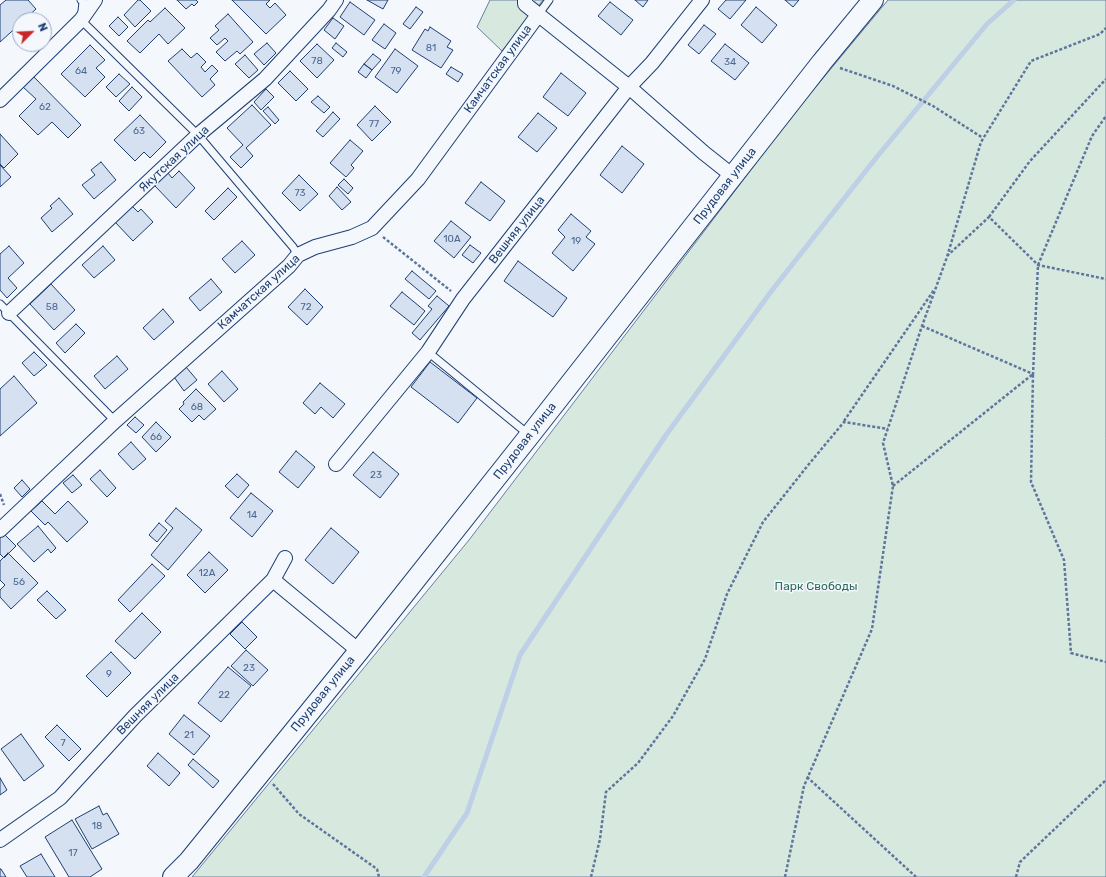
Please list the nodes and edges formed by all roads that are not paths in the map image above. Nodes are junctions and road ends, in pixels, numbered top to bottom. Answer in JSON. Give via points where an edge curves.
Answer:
{"nodes":[{"id":1,"x":81,"y":0,"type":"edge"},
{"id":2,"x":95,"y":0,"type":"edge"},
{"id":3,"x":336,"y":0,"type":"edge"},
{"id":4,"x":525,"y":0,"type":"edge"},
{"id":5,"x":549,"y":0,"type":"edge"},
{"id":6,"x":702,"y":0,"type":"edge"},
{"id":7,"x":873,"y":0,"type":"edge"},
{"id":8,"x":538,"y":15,"type":"junction"},
{"id":9,"x":81,"y":20,"type":"junction"},
{"id":10,"x":628,"y":87,"type":"junction"},
{"id":11,"x":0,"y":100,"type":"edge"},
{"id":12,"x":198,"y":135,"type":"junction"},
{"id":13,"x":733,"y":176,"type":"junction"},
{"id":14,"x":298,"y":256,"type":"junction"},
{"id":15,"x":4,"y":309,"type":"edge"},
{"id":16,"x":428,"y":352,"type":"junction"},
{"id":17,"x":115,"y":421,"type":"junction"},
{"id":18,"x":530,"y":435,"type":"junction"},
{"id":19,"x":336,"y":464,"type":"dead end"},
{"id":20,"x":0,"y":530,"type":"edge"},
{"id":21,"x":285,"y":558,"type":"dead end"},
{"id":22,"x":273,"y":580,"type":"junction"},
{"id":23,"x":359,"y":650,"type":"junction"},
{"id":24,"x":0,"y":840,"type":"edge"},
{"id":25,"x":173,"y":877,"type":"edge"}],
"edges":[{"from":1,"to":9,"type":"lane"},
{"from":2,"to":9,"type":"street"},
{"from":3,"to":12,"type":"street","name":"Якутская улица","via":[[265,79]]},
{"from":4,"to":8,"type":"street","name":"Камчатская улица","via":[[525,4]]},
{"from":5,"to":8,"type":"lane"},
{"from":6,"to":10,"type":"street","name":"Вешняя улица","via":[[652,63]]},
{"from":7,"to":13,"type":"main road","name":"Прудовая улица"},
{"from":8,"to":10,"type":"street"},
{"from":8,"to":14,"type":"street","name":"Камчатская улица","via":[[418,179],[372,228],[352,237],[315,247]]},
{"from":9,"to":11,"type":"street"},
{"from":9,"to":12,"type":"lane"},
{"from":10,"to":13,"type":"street"},
{"from":10,"to":16,"type":"street","name":"Вешняя улица","via":[[462,300]]},
{"from":12,"to":14,"type":"lane"},
{"from":12,"to":15,"type":"street","name":"Якутская улица"},
{"from":13,"to":18,"type":"main road","name":"Прудовая улица"},
{"from":14,"to":17,"type":"street","name":"Камчатская улица"},
{"from":15,"to":17,"type":"lane"},
{"from":16,"to":18,"type":"lane"},
{"from":16,"to":19,"type":"street","name":"Вешняя улица"},
{"from":17,"to":20,"type":"street","name":"Камчатская улица"},
{"from":18,"to":23,"type":"main road","name":"Прудовая улица"},
{"from":21,"to":22,"type":"street","name":"Вешняя улица"},
{"from":22,"to":23,"type":"street"},
{"from":22,"to":24,"type":"street","name":"Вешняя улица","via":[[135,716],[60,798]]},
{"from":23,"to":25,"type":"main road","name":"Прудовая улица","via":[[189,861]]}]}
